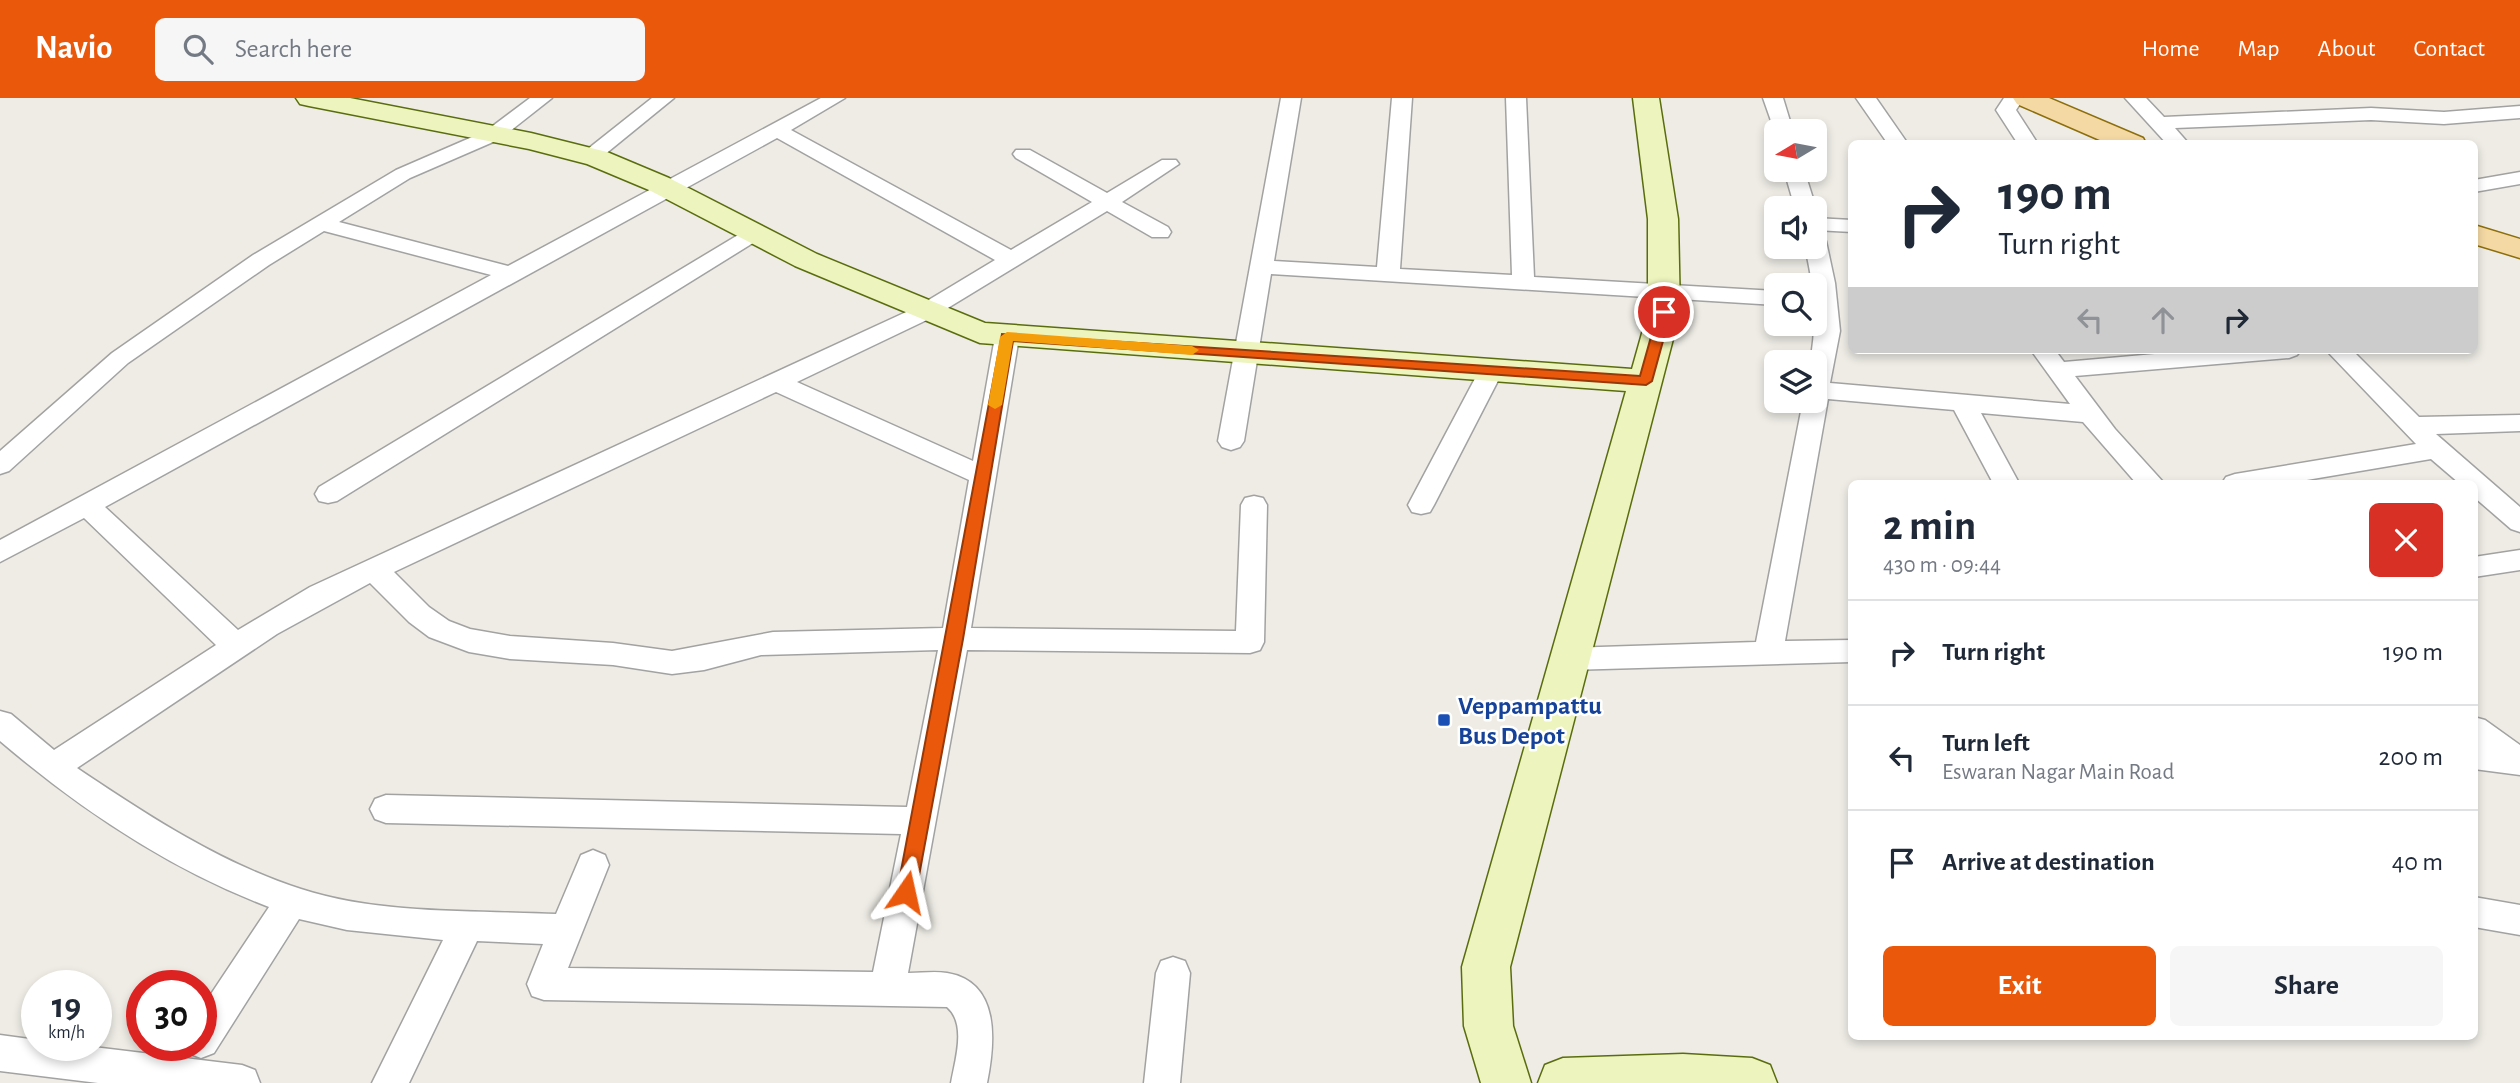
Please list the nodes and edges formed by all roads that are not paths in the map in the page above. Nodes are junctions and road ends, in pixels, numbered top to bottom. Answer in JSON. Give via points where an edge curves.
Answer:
{"nodes":[{"id":1,"x":309,"y":98,"type":"edge"},
{"id":2,"x":541,"y":98,"type":"edge"},
{"id":3,"x":664,"y":98,"type":"edge"},
{"id":4,"x":835,"y":98,"type":"edge"},
{"id":5,"x":1291,"y":98,"type":"edge"},
{"id":6,"x":1402,"y":98,"type":"edge"},
{"id":7,"x":1516,"y":98,"type":"edge"},
{"id":8,"x":1646,"y":98,"type":"edge"},
{"id":9,"x":1773,"y":98,"type":"edge"},
{"id":10,"x":1866,"y":98,"type":"edge"},
{"id":11,"x":2014,"y":98,"type":"edge"},
{"id":12,"x":2026,"y":98,"type":"edge"},
{"id":13,"x":2135,"y":98,"type":"edge"},
{"id":14,"x":2520,"y":112,"type":"edge"},
{"id":15,"x":1779,"y":119,"type":"edge"},
{"id":16,"x":2159,"y":122,"type":"junction"},
{"id":17,"x":777,"y":130,"type":"junction"},
{"id":18,"x":493,"y":135,"type":"junction"},
{"id":19,"x":1895,"y":140,"type":"edge"},
{"id":20,"x":2025,"y":140,"type":"edge"},
{"id":21,"x":2124,"y":140,"type":"edge"},
{"id":22,"x":2175,"y":140,"type":"edge"},
{"id":23,"x":1023,"y":154,"type":"dead end"},
{"id":24,"x":591,"y":156,"type":"junction"},
{"id":25,"x":1169,"y":164,"type":"dead end"},
{"id":26,"x":2520,"y":178,"type":"edge"},
{"id":27,"x":2478,"y":185,"type":"edge"},
{"id":28,"x":668,"y":189,"type":"junction"},
{"id":29,"x":1107,"y":201,"type":"junction"},
{"id":30,"x":320,"y":223,"type":"junction"},
{"id":31,"x":1827,"y":225,"type":"edge"},
{"id":32,"x":1848,"y":226,"type":"edge"},
{"id":33,"x":1160,"y":232,"type":"dead end"},
{"id":34,"x":753,"y":233,"type":"junction"},
{"id":35,"x":2478,"y":235,"type":"edge"},
{"id":36,"x":2520,"y":249,"type":"edge"},
{"id":37,"x":1820,"y":259,"type":"edge"},
{"id":38,"x":1012,"y":260,"type":"junction"},
{"id":39,"x":1261,"y":267,"type":"junction"},
{"id":40,"x":511,"y":274,"type":"junction"},
{"id":41,"x":1388,"y":274,"type":"junction"},
{"id":42,"x":1523,"y":282,"type":"junction"},
{"id":43,"x":1666,"y":290,"type":"junction"},
{"id":44,"x":1764,"y":297,"type":"edge"},
{"id":45,"x":1831,"y":302,"type":"edge"},
{"id":46,"x":925,"y":312,"type":"junction"},
{"id":47,"x":1007,"y":337,"type":"junction"},
{"id":48,"x":1825,"y":350,"type":"edge"},
{"id":49,"x":1246,"y":354,"type":"junction"},
{"id":50,"x":2194,"y":354,"type":"edge"},
{"id":51,"x":2342,"y":354,"type":"edge"},
{"id":52,"x":2051,"y":360,"type":"edge"},
{"id":53,"x":1491,"y":371,"type":"junction"},
{"id":54,"x":1646,"y":381,"type":"junction"},
{"id":55,"x":776,"y":382,"type":"junction"},
{"id":56,"x":1827,"y":391,"type":"edge"},
{"id":57,"x":1963,"y":403,"type":"junction"},
{"id":58,"x":1814,"y":413,"type":"edge"},
{"id":59,"x":2091,"y":414,"type":"junction"},
{"id":60,"x":2520,"y":423,"type":"edge"},
{"id":61,"x":2412,"y":426,"type":"junction"},
{"id":62,"x":1231,"y":441,"type":"dead end"},
{"id":63,"x":2436,"y":449,"type":"junction"},
{"id":64,"x":0,"y":465,"type":"edge"},
{"id":65,"x":983,"y":476,"type":"junction"},
{"id":66,"x":2004,"y":480,"type":"edge"},
{"id":67,"x":2148,"y":480,"type":"edge"},
{"id":68,"x":2253,"y":480,"type":"edge"},
{"id":69,"x":2472,"y":480,"type":"edge"},
{"id":70,"x":2478,"y":486,"type":"edge"},
{"id":71,"x":328,"y":494,"type":"dead end"},
{"id":72,"x":86,"y":505,"type":"junction"},
{"id":73,"x":1254,"y":505,"type":"dead end"},
{"id":74,"x":1421,"y":505,"type":"dead end"},
{"id":75,"x":2520,"y":522,"type":"edge"},
{"id":76,"x":2,"y":548,"type":"edge"},
{"id":77,"x":2520,"y":560,"type":"edge"},
{"id":78,"x":2478,"y":566,"type":"edge"},
{"id":79,"x":374,"y":570,"type":"junction"},
{"id":80,"x":955,"y":639,"type":"junction"},
{"id":81,"x":236,"y":646,"type":"junction"},
{"id":82,"x":1848,"y":651,"type":"edge"},
{"id":83,"x":1768,"y":653,"type":"junction"},
{"id":84,"x":1568,"y":659,"type":"junction"},
{"id":85,"x":0,"y":723,"type":"edge"},
{"id":86,"x":2478,"y":732,"type":"edge"},
{"id":87,"x":2478,"y":757,"type":"edge"},
{"id":88,"x":2520,"y":763,"type":"edge"},
{"id":89,"x":53,"y":767,"type":"junction"},
{"id":90,"x":386,"y":808,"type":"dead end"},
{"id":91,"x":920,"y":821,"type":"junction"},
{"id":92,"x":593,"y":864,"type":"dead end"},
{"id":93,"x":292,"y":901,"type":"junction"},
{"id":94,"x":2478,"y":913,"type":"edge"},
{"id":95,"x":2520,"y":920,"type":"edge"},
{"id":96,"x":467,"y":926,"type":"junction"},
{"id":97,"x":566,"y":930,"type":"junction"},
{"id":98,"x":1174,"y":973,"type":"dead end"},
{"id":99,"x":888,"y":987,"type":"junction"},
{"id":100,"x":217,"y":1017,"type":"edge"},
{"id":101,"x":0,"y":1053,"type":"edge"},
{"id":102,"x":188,"y":1061,"type":"edge"},
{"id":103,"x":179,"y":1075,"type":"junction"},
{"id":104,"x":1612,"y":1082,"type":"edge"},
{"id":105,"x":243,"y":1083,"type":"edge"},
{"id":106,"x":390,"y":1083,"type":"edge"},
{"id":107,"x":969,"y":1083,"type":"edge"},
{"id":108,"x":1162,"y":1083,"type":"edge"},
{"id":109,"x":1506,"y":1083,"type":"edge"},
{"id":110,"x":1563,"y":1083,"type":"edge"},
{"id":111,"x":1752,"y":1083,"type":"edge"}],
"edges":[{"from":1,"to":18,"type":"street"},
{"from":2,"to":18,"type":"street"},
{"from":3,"to":24,"type":"street"},
{"from":4,"to":17,"type":"street"},
{"from":5,"to":39,"type":"street"},
{"from":6,"to":41,"type":"street"},
{"from":7,"to":42,"type":"street"},
{"from":8,"to":43,"type":"street"},
{"from":9,"to":15,"type":"street"},
{"from":10,"to":19,"type":"street"},
{"from":11,"to":20,"type":"street","via":[[2006,110]]},
{"from":12,"to":21,"type":"main road"},
{"from":13,"to":16,"type":"street"},
{"from":14,"to":16,"type":"street","via":[[2444,118],[2371,114]]},
{"from":16,"to":22,"type":"street"},
{"from":17,"to":28,"type":"street"},
{"from":17,"to":38,"type":"street"},
{"from":18,"to":24,"type":"street"},
{"from":18,"to":30,"type":"street","via":[[403,174]]},
{"from":23,"to":29,"type":"street"},
{"from":24,"to":28,"type":"street"},
{"from":25,"to":29,"type":"street"},
{"from":26,"to":27,"type":"street"},
{"from":28,"to":34,"type":"street"},
{"from":28,"to":40,"type":"street"},
{"from":29,"to":33,"type":"street"},
{"from":29,"to":38,"type":"street"},
{"from":30,"to":40,"type":"street"},
{"from":30,"to":64,"type":"street","via":[[120,358]]},
{"from":31,"to":32,"type":"street"},
{"from":34,"to":46,"type":"street"},
{"from":34,"to":71,"type":"street"},
{"from":35,"to":36,"type":"main road"},
{"from":37,"to":45,"type":"street"},
{"from":38,"to":46,"type":"street"},
{"from":39,"to":41,"type":"street"},
{"from":39,"to":49,"type":"street"},
{"from":40,"to":72,"type":"street"},
{"from":41,"to":42,"type":"street"},
{"from":42,"to":43,"type":"street"},
{"from":43,"to":44,"type":"street"},
{"from":43,"to":54,"type":"street"},
{"from":45,"to":48,"type":"street"},
{"from":46,"to":47,"type":"street","via":[[980,334]]},
{"from":46,"to":55,"type":"street"},
{"from":47,"to":49,"type":"street"},
{"from":47,"to":65,"type":"street"},
{"from":49,"to":53,"type":"street"},
{"from":49,"to":62,"type":"street"},
{"from":50,"to":52,"type":"street"},
{"from":51,"to":61,"type":"street"},
{"from":52,"to":59,"type":"street"},
{"from":53,"to":54,"type":"street"},
{"from":53,"to":74,"type":"street"},
{"from":54,"to":84,"type":"street"},
{"from":55,"to":65,"type":"street"},
{"from":55,"to":79,"type":"street"},
{"from":56,"to":57,"type":"street"},
{"from":57,"to":59,"type":"street"},
{"from":57,"to":66,"type":"street"},
{"from":58,"to":83,"type":"street"},
{"from":59,"to":67,"type":"street"},
{"from":60,"to":61,"type":"street"},
{"from":61,"to":63,"type":"street"},
{"from":63,"to":68,"type":"street"},
{"from":63,"to":69,"type":"street"},
{"from":65,"to":80,"type":"street"},
{"from":70,"to":75,"type":"street"},
{"from":72,"to":76,"type":"street"},
{"from":72,"to":81,"type":"street"},
{"from":73,"to":80,"type":"street","via":[[1250,642]]},
{"from":77,"to":78,"type":"street"},
{"from":79,"to":80,"type":"street","via":[[426,621],[450,634],[495,646],[679,662],[746,645]]},
{"from":79,"to":81,"type":"street","via":[[320,595]]},
{"from":80,"to":91,"type":"street"},
{"from":81,"to":89,"type":"street"},
{"from":82,"to":83,"type":"street"},
{"from":83,"to":84,"type":"street"},
{"from":84,"to":109,"type":"street","via":[[1486,967],[1487,1029]]},
{"from":85,"to":89,"type":"street"},
{"from":86,"to":88,"type":"street"},
{"from":87,"to":88,"type":"street"},
{"from":89,"to":93,"type":"street","via":[[150,835]]},
{"from":90,"to":91,"type":"street"},
{"from":91,"to":99,"type":"street"},
{"from":92,"to":97,"type":"street"},
{"from":93,"to":96,"type":"street","via":[[346,915]]},
{"from":93,"to":100,"type":"street"},
{"from":94,"to":95,"type":"street"},
{"from":96,"to":97,"type":"street"},
{"from":96,"to":106,"type":"street"},
{"from":97,"to":99,"type":"street","via":[[544,984]]},
{"from":98,"to":108,"type":"street"},
{"from":99,"to":107,"type":"street","via":[[947,990],[961,993],[970,1003],[974,1042]]},
{"from":101,"to":103,"type":"street"},
{"from":102,"to":103,"type":"street"},
{"from":103,"to":105,"type":"street"},
{"from":104,"to":110,"type":"street"},
{"from":104,"to":111,"type":"street","via":[[1683,1079]]}]}
